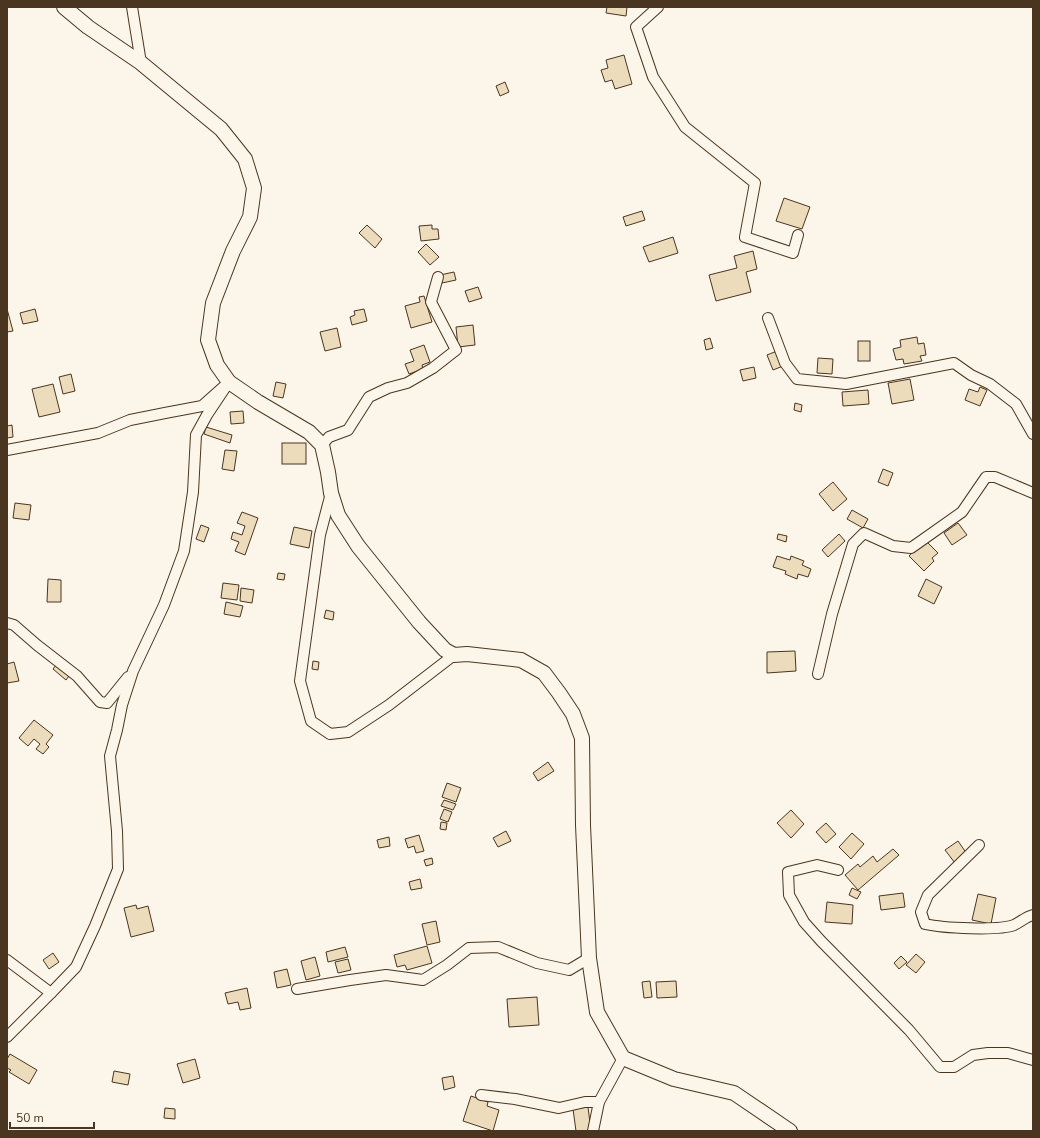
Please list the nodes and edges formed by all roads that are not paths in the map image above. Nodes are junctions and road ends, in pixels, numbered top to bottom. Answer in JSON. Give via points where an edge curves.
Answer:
{"nodes":[{"id":1,"x":64,"y":7,"type":"edge"},
{"id":2,"x":132,"y":7,"type":"edge"},
{"id":3,"x":658,"y":7,"type":"edge"},
{"id":4,"x":141,"y":63,"type":"junction"},
{"id":5,"x":798,"y":235,"type":"dead end"},
{"id":6,"x":438,"y":277,"type":"dead end"},
{"id":7,"x":768,"y":318,"type":"dead end"},
{"id":8,"x":230,"y":382,"type":"junction"},
{"id":9,"x":1033,"y":434,"type":"edge"},
{"id":10,"x":322,"y":445,"type":"junction"},
{"id":11,"x":7,"y":450,"type":"edge"},
{"id":12,"x":331,"y":493,"type":"junction"},
{"id":13,"x":1033,"y":493,"type":"edge"},
{"id":14,"x":7,"y":623,"type":"edge"},
{"id":15,"x":454,"y":655,"type":"junction"},
{"id":16,"x":133,"y":671,"type":"junction"},
{"id":17,"x":818,"y":674,"type":"dead end"},
{"id":18,"x":979,"y":844,"type":"dead end"},
{"id":19,"x":838,"y":870,"type":"dead end"},
{"id":20,"x":1033,"y":915,"type":"edge"},
{"id":21,"x":589,"y":958,"type":"junction"},
{"id":22,"x":7,"y":960,"type":"edge"},
{"id":23,"x":297,"y":989,"type":"dead end"},
{"id":24,"x":51,"y":993,"type":"junction"},
{"id":25,"x":7,"y":1037,"type":"edge"},
{"id":26,"x":623,"y":1058,"type":"junction"},
{"id":27,"x":1033,"y":1060,"type":"edge"},
{"id":28,"x":481,"y":1095,"type":"dead end"},
{"id":29,"x":599,"y":1102,"type":"junction"},
{"id":30,"x":593,"y":1131,"type":"edge"},
{"id":31,"x":790,"y":1131,"type":"edge"}],
"edges":[{"from":1,"to":4,"type":"street","via":[[88,27]]},
{"from":2,"to":4,"type":"street"},
{"from":3,"to":5,"type":"street","via":[[636,27],[653,77],[685,127],[755,183],[745,238],[793,253]]},
{"from":4,"to":8,"type":"street","via":[[221,128],[245,159],[254,188],[250,218],[233,251],[213,303],[208,340],[217,364]]},
{"from":6,"to":10,"type":"street","via":[[431,302],[456,350],[433,368],[407,383],[369,397],[348,430],[329,438]]},
{"from":7,"to":9,"type":"street","via":[[785,363],[797,380],[846,384],[954,363],[990,384],[1016,404]]},
{"from":8,"to":10,"type":"street","via":[[309,432]]},
{"from":8,"to":11,"type":"street","via":[[202,406],[130,420],[98,433]]},
{"from":8,"to":16,"type":"street","via":[[196,435],[193,492],[184,552],[164,605]]},
{"from":10,"to":12,"type":"street"},
{"from":12,"to":15,"type":"street","via":[[338,515],[358,546],[419,622],[445,650]]},
{"from":12,"to":15,"type":"street","via":[[320,535],[300,680],[311,721],[330,734],[348,732],[389,705]]},
{"from":13,"to":17,"type":"street","via":[[995,477],[986,477],[962,512],[911,548],[894,546],[864,533],[853,544],[832,614]]},
{"from":14,"to":16,"type":"street","via":[[14,625],[77,676],[100,702],[107,703]]},
{"from":15,"to":21,"type":"street","via":[[521,660],[544,673],[573,714],[582,738]]},
{"from":16,"to":24,"type":"street","via":[[110,756],[118,869],[76,967]]},
{"from":18,"to":20,"type":"street","via":[[928,895],[921,912],[925,924],[940,927],[1003,928],[1015,925],[1027,916]]},
{"from":19,"to":27,"type":"street","via":[[817,865],[788,872],[789,895],[812,932],[909,1030],[940,1067],[954,1067],[973,1055],[988,1053],[1008,1053]]},
{"from":21,"to":23,"type":"street","via":[[569,970],[537,962],[498,947],[469,948],[423,980],[386,975]]},
{"from":21,"to":26,"type":"street","via":[[597,1012]]},
{"from":22,"to":24,"type":"street"},
{"from":24,"to":25,"type":"street"},
{"from":26,"to":29,"type":"street"},
{"from":26,"to":31,"type":"street","via":[[674,1079],[734,1093]]},
{"from":28,"to":29,"type":"street","via":[[559,1108],[585,1102]]},
{"from":29,"to":30,"type":"street"}]}
